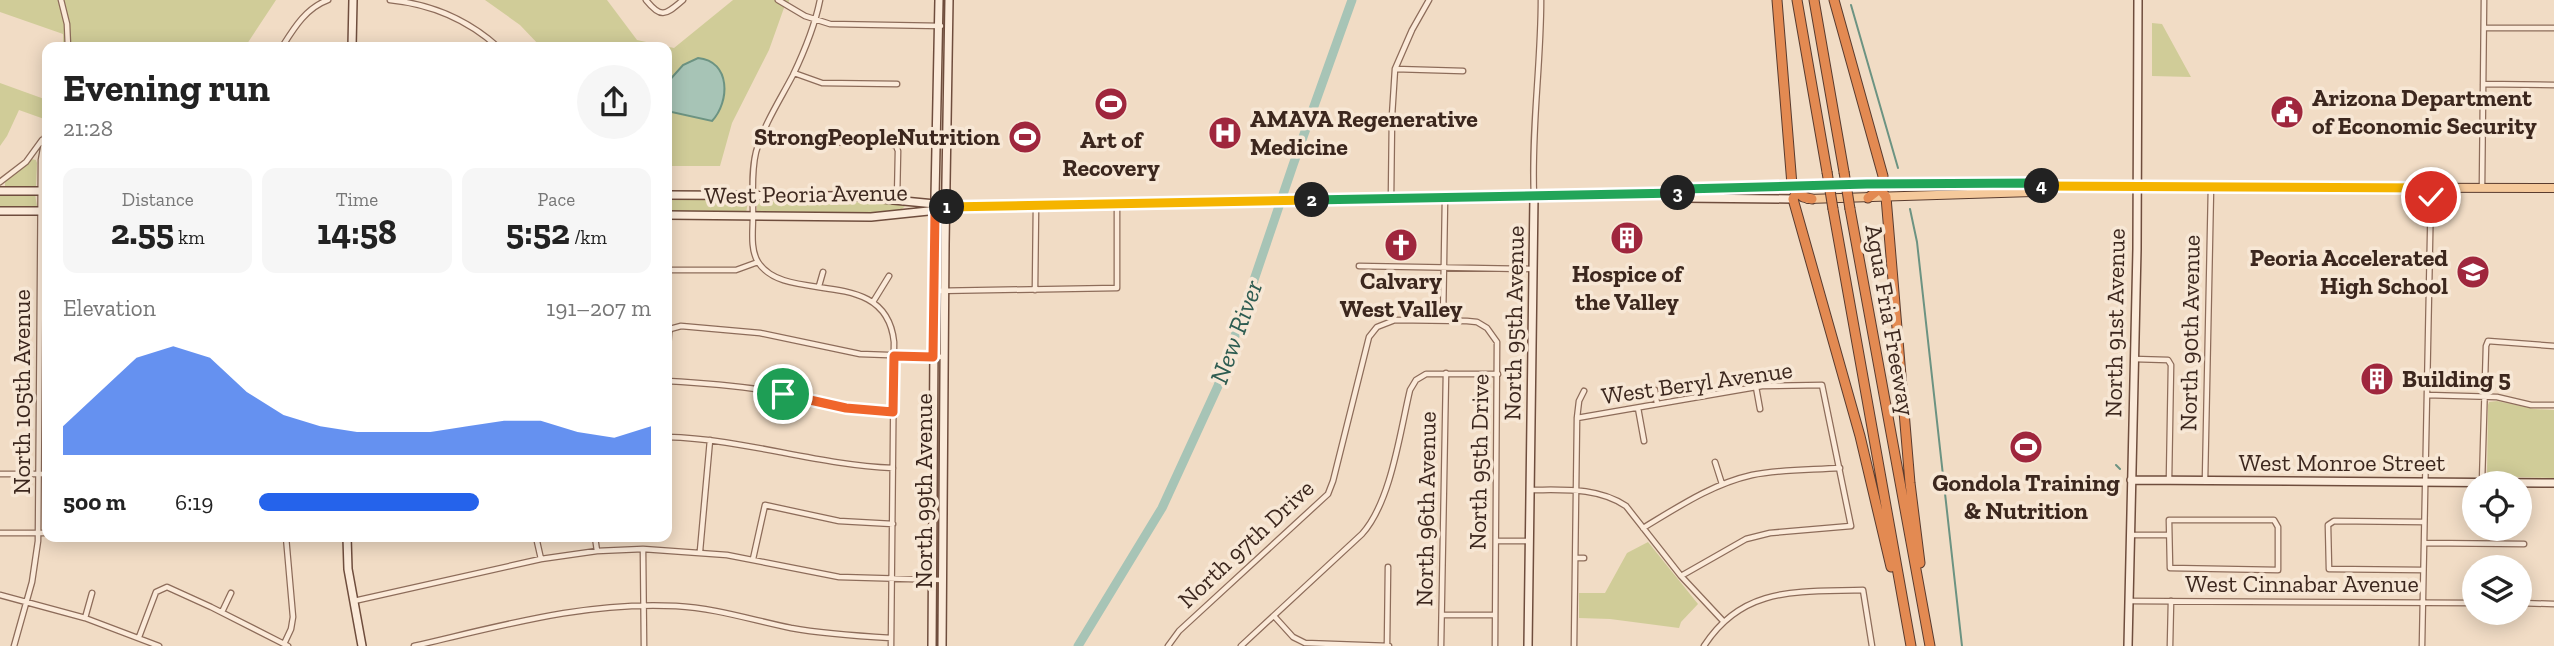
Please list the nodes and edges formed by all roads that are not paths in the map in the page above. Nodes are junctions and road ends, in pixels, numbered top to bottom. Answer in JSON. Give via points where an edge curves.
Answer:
{"nodes":[{"id":1,"x":61,"y":0,"type":"edge"},
{"id":2,"x":328,"y":0,"type":"edge"},
{"id":3,"x":353,"y":0,"type":"edge"},
{"id":4,"x":390,"y":0,"type":"edge"},
{"id":5,"x":646,"y":0,"type":"edge"},
{"id":6,"x":683,"y":0,"type":"edge"},
{"id":7,"x":778,"y":0,"type":"edge"},
{"id":8,"x":820,"y":0,"type":"edge"},
{"id":9,"x":939,"y":0,"type":"edge"},
{"id":10,"x":950,"y":0,"type":"edge"},
{"id":11,"x":1429,"y":0,"type":"edge"},
{"id":12,"x":1541,"y":0,"type":"edge"},
{"id":13,"x":1777,"y":0,"type":"edge"},
{"id":14,"x":1797,"y":0,"type":"edge"},
{"id":15,"x":1814,"y":0,"type":"edge"},
{"id":16,"x":1834,"y":0,"type":"edge"},
{"id":17,"x":2138,"y":0,"type":"edge"},
{"id":18,"x":2484,"y":0,"type":"edge"},
{"id":19,"x":815,"y":20,"type":"junction"},
{"id":20,"x":939,"y":26,"type":"junction"},
{"id":21,"x":949,"y":27,"type":"junction"},
{"id":22,"x":2484,"y":27,"type":"junction"},
{"id":23,"x":2554,"y":28,"type":"edge"},
{"id":24,"x":68,"y":42,"type":"edge"},
{"id":25,"x":285,"y":42,"type":"edge"},
{"id":26,"x":352,"y":42,"type":"edge"},
{"id":27,"x":492,"y":42,"type":"edge"},
{"id":28,"x":1395,"y":69,"type":"junction"},
{"id":29,"x":1463,"y":71,"type":"dead end"},
{"id":30,"x":794,"y":73,"type":"junction"},
{"id":31,"x":897,"y":84,"type":"dead end"},
{"id":32,"x":2483,"y":84,"type":"junction"},
{"id":33,"x":2554,"y":85,"type":"edge"},
{"id":34,"x":937,"y":100,"type":"junction"},
{"id":35,"x":947,"y":100,"type":"junction"},
{"id":36,"x":762,"y":135,"type":"junction"},
{"id":37,"x":42,"y":139,"type":"edge"},
{"id":38,"x":0,"y":182,"type":"edge"},
{"id":39,"x":1983,"y":183,"type":"junction"},
{"id":40,"x":1867,"y":184,"type":"joint"},
{"id":41,"x":1813,"y":185,"type":"joint"},
{"id":42,"x":2137,"y":186,"type":"junction"},
{"id":43,"x":2211,"y":186,"type":"junction"},
{"id":44,"x":2045,"y":187,"type":"junction"},
{"id":45,"x":2431,"y":188,"type":"junction"},
{"id":46,"x":2482,"y":188,"type":"junction"},
{"id":47,"x":2554,"y":188,"type":"edge"},
{"id":48,"x":1883,"y":190,"type":"junction"},
{"id":49,"x":0,"y":191,"type":"edge"},
{"id":50,"x":42,"y":191,"type":"edge"},
{"id":51,"x":1794,"y":192,"type":"junction"},
{"id":52,"x":1676,"y":194,"type":"junction"},
{"id":53,"x":672,"y":195,"type":"edge"},
{"id":54,"x":753,"y":195,"type":"junction"},
{"id":55,"x":1942,"y":195,"type":"junction"},
{"id":56,"x":1534,"y":196,"type":"junction"},
{"id":57,"x":1445,"y":198,"type":"junction"},
{"id":58,"x":1868,"y":198,"type":"joint"},
{"id":59,"x":1391,"y":199,"type":"junction"},
{"id":60,"x":1812,"y":199,"type":"joint"},
{"id":61,"x":897,"y":200,"type":"junction"},
{"id":62,"x":1117,"y":204,"type":"junction"},
{"id":63,"x":1036,"y":205,"type":"junction"},
{"id":64,"x":935,"y":207,"type":"junction"},
{"id":65,"x":945,"y":207,"type":"junction"},
{"id":66,"x":0,"y":211,"type":"edge"},
{"id":67,"x":42,"y":211,"type":"edge"},
{"id":68,"x":672,"y":215,"type":"edge"},
{"id":69,"x":753,"y":216,"type":"junction"},
{"id":70,"x":42,"y":260,"type":"edge"},
{"id":71,"x":758,"y":262,"type":"junction"},
{"id":72,"x":1359,"y":266,"type":"dead end"},
{"id":73,"x":1444,"y":267,"type":"junction"},
{"id":74,"x":1533,"y":269,"type":"junction"},
{"id":75,"x":672,"y":270,"type":"edge"},
{"id":76,"x":823,"y":272,"type":"dead end"},
{"id":77,"x":890,"y":276,"type":"dead end"},
{"id":78,"x":819,"y":286,"type":"junction"},
{"id":79,"x":1035,"y":290,"type":"junction"},
{"id":80,"x":934,"y":291,"type":"junction"},
{"id":81,"x":944,"y":291,"type":"junction"},
{"id":82,"x":873,"y":302,"type":"junction"},
{"id":83,"x":40,"y":310,"type":"joint"},
{"id":84,"x":1443,"y":320,"type":"junction"},
{"id":85,"x":672,"y":328,"type":"edge"},
{"id":86,"x":2554,"y":345,"type":"edge"},
{"id":87,"x":894,"y":356,"type":"junction"},
{"id":88,"x":933,"y":357,"type":"junction"},
{"id":89,"x":944,"y":357,"type":"junction"},
{"id":90,"x":2134,"y":359,"type":"junction"},
{"id":91,"x":40,"y":361,"type":"joint"},
{"id":92,"x":1446,"y":373,"type":"junction"},
{"id":93,"x":1498,"y":374,"type":"junction"},
{"id":94,"x":672,"y":381,"type":"edge"},
{"id":95,"x":1756,"y":387,"type":"junction"},
{"id":96,"x":1655,"y":390,"type":"dead end"},
{"id":97,"x":1584,"y":391,"type":"dead end"},
{"id":98,"x":2427,"y":395,"type":"junction"},
{"id":99,"x":2484,"y":397,"type":"junction"},
{"id":100,"x":1657,"y":404,"type":"junction"},
{"id":101,"x":2554,"y":405,"type":"edge"},
{"id":102,"x":1639,"y":408,"type":"junction"},
{"id":103,"x":1760,"y":409,"type":"dead end"},
{"id":104,"x":40,"y":411,"type":"joint"},
{"id":105,"x":893,"y":412,"type":"junction"},
{"id":106,"x":1577,"y":418,"type":"junction"},
{"id":107,"x":672,"y":437,"type":"edge"},
{"id":108,"x":710,"y":439,"type":"junction"},
{"id":109,"x":1644,"y":441,"type":"dead end"},
{"id":110,"x":1715,"y":462,"type":"dead end"},
{"id":111,"x":893,"y":468,"type":"junction"},
{"id":112,"x":1840,"y":468,"type":"junction"},
{"id":113,"x":2482,"y":471,"type":"edge"},
{"id":114,"x":0,"y":474,"type":"edge"},
{"id":115,"x":39,"y":474,"type":"junction"},
{"id":116,"x":2131,"y":480,"type":"junction"},
{"id":117,"x":2169,"y":481,"type":"junction"},
{"id":118,"x":2204,"y":481,"type":"junction"},
{"id":119,"x":2462,"y":482,"type":"edge"},
{"id":120,"x":2425,"y":483,"type":"junction"},
{"id":121,"x":2532,"y":483,"type":"edge"},
{"id":122,"x":2554,"y":483,"type":"edge"},
{"id":123,"x":1722,"y":484,"type":"junction"},
{"id":124,"x":933,"y":485,"type":"junction"},
{"id":125,"x":943,"y":485,"type":"junction"},
{"id":126,"x":1531,"y":490,"type":"junction"},
{"id":127,"x":1577,"y":490,"type":"junction"},
{"id":128,"x":2424,"y":522,"type":"junction"},
{"id":129,"x":893,"y":524,"type":"junction"},
{"id":130,"x":1643,"y":528,"type":"junction"},
{"id":131,"x":0,"y":533,"type":"edge"},
{"id":132,"x":39,"y":533,"type":"junction"},
{"id":133,"x":2130,"y":535,"type":"junction"},
{"id":134,"x":2169,"y":535,"type":"junction"},
{"id":135,"x":1496,"y":541,"type":"junction"},
{"id":136,"x":1530,"y":541,"type":"junction"},
{"id":137,"x":286,"y":542,"type":"edge"},
{"id":138,"x":347,"y":542,"type":"edge"},
{"id":139,"x":537,"y":542,"type":"edge"},
{"id":140,"x":596,"y":542,"type":"edge"},
{"id":141,"x":2424,"y":543,"type":"junction"},
{"id":142,"x":2524,"y":544,"type":"dead end"},
{"id":143,"x":643,"y":549,"type":"junction"},
{"id":144,"x":597,"y":551,"type":"junction"},
{"id":145,"x":700,"y":551,"type":"junction"},
{"id":146,"x":1576,"y":558,"type":"junction"},
{"id":147,"x":1584,"y":558,"type":"dead end"},
{"id":148,"x":541,"y":559,"type":"junction"},
{"id":149,"x":753,"y":559,"type":"junction"},
{"id":150,"x":1388,"y":566,"type":"dead end"},
{"id":151,"x":2423,"y":570,"type":"junction"},
{"id":152,"x":1681,"y":576,"type":"junction"},
{"id":153,"x":892,"y":580,"type":"junction"},
{"id":154,"x":932,"y":580,"type":"junction"},
{"id":155,"x":943,"y":580,"type":"junction"},
{"id":156,"x":92,"y":593,"type":"dead end"},
{"id":157,"x":231,"y":593,"type":"dead end"},
{"id":158,"x":0,"y":595,"type":"edge"},
{"id":159,"x":1903,"y":598,"type":"junction"},
{"id":160,"x":1922,"y":599,"type":"junction"},
{"id":161,"x":26,"y":601,"type":"junction"},
{"id":162,"x":353,"y":601,"type":"junction"},
{"id":163,"x":2129,"y":601,"type":"junction"},
{"id":164,"x":2171,"y":601,"type":"junction"},
{"id":165,"x":2423,"y":602,"type":"junction"},
{"id":166,"x":2462,"y":603,"type":"edge"},
{"id":167,"x":2532,"y":603,"type":"edge"},
{"id":168,"x":2554,"y":604,"type":"edge"},
{"id":169,"x":644,"y":605,"type":"junction"},
{"id":170,"x":222,"y":612,"type":"junction"},
{"id":171,"x":1443,"y":615,"type":"junction"},
{"id":172,"x":1495,"y":615,"type":"junction"},
{"id":173,"x":1274,"y":616,"type":"junction"},
{"id":174,"x":85,"y":618,"type":"junction"},
{"id":175,"x":1724,"y":622,"type":"junction"},
{"id":176,"x":139,"y":637,"type":"junction"},
{"id":177,"x":891,"y":638,"type":"junction"},
{"id":178,"x":286,"y":645,"type":"edge"},
{"id":179,"x":14,"y":646,"type":"edge"},
{"id":180,"x":159,"y":646,"type":"edge"},
{"id":181,"x":362,"y":646,"type":"edge"},
{"id":182,"x":414,"y":646,"type":"edge"},
{"id":183,"x":644,"y":646,"type":"edge"},
{"id":184,"x":891,"y":646,"type":"edge"},
{"id":185,"x":932,"y":646,"type":"edge"},
{"id":186,"x":942,"y":646,"type":"edge"},
{"id":187,"x":1168,"y":646,"type":"edge"},
{"id":188,"x":1241,"y":646,"type":"edge"},
{"id":189,"x":1388,"y":646,"type":"edge"},
{"id":190,"x":1441,"y":646,"type":"edge"},
{"id":191,"x":1495,"y":646,"type":"edge"},
{"id":192,"x":1528,"y":646,"type":"edge"},
{"id":193,"x":1574,"y":646,"type":"edge"},
{"id":194,"x":1704,"y":646,"type":"edge"},
{"id":195,"x":1872,"y":646,"type":"edge"},
{"id":196,"x":1911,"y":646,"type":"edge"},
{"id":197,"x":1930,"y":646,"type":"edge"},
{"id":198,"x":2128,"y":646,"type":"edge"},
{"id":199,"x":2170,"y":646,"type":"edge"},
{"id":200,"x":2422,"y":646,"type":"edge"}],
"edges":[{"from":1,"to":24,"type":"street"},
{"from":2,"to":25,"type":"street","via":[[302,17]]},
{"from":3,"to":26,"type":"main road"},
{"from":4,"to":27,"type":"street","via":[[446,14]]},
{"from":5,"to":6,"type":"street","via":[[661,14]]},
{"from":7,"to":19,"type":"street"},
{"from":8,"to":19,"type":"street"},
{"from":9,"to":20,"type":"main road","name":"North 99th Avenue"},
{"from":10,"to":21,"type":"main road","name":"North 99th Avenue"},
{"from":11,"to":28,"type":"street"},
{"from":12,"to":56,"type":"street","name":"North 95th Avenue"},
{"from":13,"to":51,"type":"highway"},
{"from":14,"to":159,"type":"highway","name":"Agua Fria Freeway","bridge":true},
{"from":15,"to":160,"type":"highway","name":"Agua Fria Freeway","bridge":true},
{"from":16,"to":48,"type":"highway"},
{"from":17,"to":42,"type":"main road","name":"North 91st Avenue"},
{"from":18,"to":22,"type":"street"},
{"from":19,"to":20,"type":"street","via":[[844,25]]},
{"from":19,"to":30,"type":"street"},
{"from":20,"to":21,"type":"street"},
{"from":20,"to":34,"type":"main road","name":"North 99th Avenue"},
{"from":21,"to":35,"type":"main road","name":"North 99th Avenue"},
{"from":22,"to":23,"type":"street"},
{"from":22,"to":32,"type":"street"},
{"from":28,"to":29,"type":"street"},
{"from":28,"to":59,"type":"street"},
{"from":30,"to":31,"type":"street","via":[[822,83]]},
{"from":30,"to":36,"type":"street"},
{"from":32,"to":33,"type":"street"},
{"from":32,"to":46,"type":"street"},
{"from":34,"to":35,"type":"main road"},
{"from":34,"to":64,"type":"main road","name":"North 99th Avenue"},
{"from":35,"to":65,"type":"main road","name":"North 99th Avenue"},
{"from":36,"to":54,"type":"street"},
{"from":36,"to":61,"type":"street","via":[[789,141],[896,146]]},
{"from":37,"to":38,"type":"street","name":"North 105th Avenue","via":[[26,162]]},
{"from":39,"to":44,"type":"main road"},
{"from":39,"to":48,"type":"main road"},
{"from":39,"to":55,"type":"main road","via":[[1978,189]]},
{"from":40,"to":41,"type":"main road"},
{"from":40,"to":48,"type":"highway"},
{"from":41,"to":51,"type":"highway"},
{"from":42,"to":43,"type":"main road"},
{"from":42,"to":44,"type":"main road"},
{"from":42,"to":90,"type":"main road","name":"North 91st Avenue"},
{"from":43,"to":45,"type":"main road"},
{"from":43,"to":118,"type":"street","name":"North 90th Avenue"},
{"from":44,"to":55,"type":"main road","via":[[2033,192]]},
{"from":45,"to":46,"type":"main road"},
{"from":45,"to":98,"type":"street"},
{"from":46,"to":47,"type":"main road"},
{"from":48,"to":55,"type":"main road"},
{"from":48,"to":58,"type":"highway"},
{"from":48,"to":160,"type":"highway"},
{"from":49,"to":50,"type":"main road"},
{"from":51,"to":52,"type":"main road","name":"West Peoria Avenue","via":[[1684,198]]},
{"from":51,"to":52,"type":"main road","name":"West Peoria Avenue","via":[[1684,189]]},
{"from":51,"to":60,"type":"highway"},
{"from":51,"to":159,"type":"highway"},
{"from":52,"to":56,"type":"main road","name":"West Peoria Avenue"},
{"from":53,"to":54,"type":"main road","name":"West Peoria Avenue"},
{"from":54,"to":61,"type":"main road","name":"West Peoria Avenue"},
{"from":54,"to":69,"type":"street"},
{"from":56,"to":57,"type":"main road","name":"West Peoria Avenue"},
{"from":56,"to":74,"type":"main road","name":"North 95th Avenue"},
{"from":57,"to":59,"type":"main road","name":"West Peoria Avenue"},
{"from":57,"to":73,"type":"street"},
{"from":58,"to":60,"type":"main road"},
{"from":59,"to":62,"type":"main road","name":"West Peoria Avenue"},
{"from":61,"to":64,"type":"main road","name":"West Peoria Avenue"},
{"from":62,"to":63,"type":"main road","name":"West Peoria Avenue"},
{"from":62,"to":79,"type":"street","via":[[1117,288]]},
{"from":63,"to":65,"type":"main road","name":"West Peoria Avenue"},
{"from":63,"to":79,"type":"street"},
{"from":64,"to":65,"type":"main road","name":"West Peoria Avenue"},
{"from":64,"to":69,"type":"main road","name":"West Peoria Avenue","via":[[872,216]]},
{"from":64,"to":80,"type":"main road","name":"North 99th Avenue"},
{"from":65,"to":81,"type":"main road","name":"North 99th Avenue"},
{"from":66,"to":67,"type":"main road"},
{"from":68,"to":69,"type":"main road","name":"West Peoria Avenue"},
{"from":69,"to":71,"type":"street"},
{"from":70,"to":83,"type":"street","name":"North 105th Avenue"},
{"from":71,"to":75,"type":"street","via":[[736,270]]},
{"from":71,"to":78,"type":"street","via":[[780,278]]},
{"from":72,"to":73,"type":"street"},
{"from":73,"to":74,"type":"street"},
{"from":73,"to":84,"type":"street"},
{"from":74,"to":126,"type":"main road","name":"North 95th Avenue"},
{"from":76,"to":78,"type":"street"},
{"from":77,"to":82,"type":"street"},
{"from":78,"to":82,"type":"street"},
{"from":79,"to":81,"type":"street"},
{"from":80,"to":81,"type":"street"},
{"from":80,"to":88,"type":"main road","name":"North 99th Avenue"},
{"from":81,"to":89,"type":"main road","name":"North 99th Avenue"},
{"from":82,"to":87,"type":"street","via":[[890,324]]},
{"from":83,"to":91,"type":"street","name":"North 105th Avenue"},
{"from":84,"to":93,"type":"street","name":"North 95th Drive","via":[[1477,323],[1492,333],[1497,342]]},
{"from":84,"to":187,"type":"street","name":"North 97th Drive","via":[[1395,320],[1374,331],[1328,494]]},
{"from":85,"to":87,"type":"street","via":[[760,333],[860,354]]},
{"from":86,"to":99,"type":"street","via":[[2488,341]]},
{"from":87,"to":88,"type":"street"},
{"from":87,"to":105,"type":"street"},
{"from":88,"to":89,"type":"street"},
{"from":88,"to":124,"type":"main road","name":"North 99th Avenue"},
{"from":89,"to":125,"type":"main road","name":"North 99th Avenue"},
{"from":90,"to":116,"type":"main road","name":"North 91st Avenue"},
{"from":90,"to":117,"type":"street","via":[[2168,360],[2171,365]]},
{"from":91,"to":104,"type":"street","name":"North 105th Avenue"},
{"from":92,"to":93,"type":"street"},
{"from":92,"to":171,"type":"street","name":"North 96th Avenue"},
{"from":92,"to":173,"type":"street","via":[[1426,374],[1413,384],[1373,521]]},
{"from":93,"to":135,"type":"street","name":"North 95th Drive"},
{"from":94,"to":105,"type":"street","via":[[727,385],[846,408]]},
{"from":95,"to":100,"type":"street","name":"West Beryl Avenue"},
{"from":95,"to":103,"type":"street"},
{"from":95,"to":112,"type":"street","name":"West Beryl Avenue","via":[[1822,385]]},
{"from":96,"to":100,"type":"street"},
{"from":97,"to":106,"type":"street"},
{"from":98,"to":99,"type":"street"},
{"from":98,"to":120,"type":"street"},
{"from":99,"to":101,"type":"street"},
{"from":99,"to":113,"type":"street"},
{"from":100,"to":102,"type":"street","name":"West Beryl Avenue"},
{"from":102,"to":106,"type":"street","name":"West Beryl Avenue"},
{"from":102,"to":109,"type":"street"},
{"from":104,"to":115,"type":"street","name":"North 105th Avenue"},
{"from":105,"to":111,"type":"street"},
{"from":106,"to":127,"type":"street"},
{"from":107,"to":108,"type":"street"},
{"from":108,"to":111,"type":"street","via":[[838,464]]},
{"from":108,"to":145,"type":"street"},
{"from":110,"to":123,"type":"street"},
{"from":111,"to":129,"type":"street"},
{"from":112,"to":123,"type":"street","via":[[1763,473]]},
{"from":112,"to":152,"type":"street","via":[[1851,526],[1754,537]]},
{"from":114,"to":115,"type":"street"},
{"from":115,"to":132,"type":"street","name":"North 105th Avenue"},
{"from":116,"to":117,"type":"main road","name":"West Monroe Street"},
{"from":116,"to":133,"type":"main road","name":"North 91st Avenue"},
{"from":117,"to":118,"type":"main road","name":"West Monroe Street"},
{"from":118,"to":120,"type":"main road","name":"West Monroe Street"},
{"from":119,"to":120,"type":"main road","name":"West Monroe Street"},
{"from":120,"to":128,"type":"street"},
{"from":121,"to":122,"type":"main road","name":"West Monroe Street"},
{"from":123,"to":130,"type":"street"},
{"from":124,"to":125,"type":"main road"},
{"from":124,"to":154,"type":"main road","name":"North 99th Avenue"},
{"from":125,"to":155,"type":"main road","name":"North 99th Avenue"},
{"from":126,"to":127,"type":"street"},
{"from":126,"to":136,"type":"main road","name":"North 95th Avenue"},
{"from":127,"to":130,"type":"street","via":[[1614,499],[1626,506]]},
{"from":127,"to":146,"type":"street"},
{"from":128,"to":141,"type":"street"},
{"from":128,"to":151,"type":"street","via":[[2329,523],[2329,569]]},
{"from":129,"to":149,"type":"street","via":[[839,520],[765,505]]},
{"from":129,"to":153,"type":"street"},
{"from":130,"to":152,"type":"street"},
{"from":131,"to":132,"type":"street"},
{"from":132,"to":161,"type":"street","name":"North 105th Avenue"},
{"from":133,"to":134,"type":"street"},
{"from":133,"to":163,"type":"main road","name":"North 91st Avenue"},
{"from":134,"to":134,"type":"street","via":[[2169,568],[2278,570],[2274,520],[2169,520]]},
{"from":135,"to":136,"type":"street"},
{"from":135,"to":172,"type":"street","name":"North 95th Drive"},
{"from":136,"to":192,"type":"main road","name":"North 95th Avenue"},
{"from":137,"to":178,"type":"street","via":[[293,617]]},
{"from":138,"to":162,"type":"main road"},
{"from":139,"to":148,"type":"street"},
{"from":140,"to":144,"type":"street"},
{"from":141,"to":142,"type":"street"},
{"from":141,"to":151,"type":"street"},
{"from":143,"to":144,"type":"street"},
{"from":143,"to":145,"type":"street"},
{"from":143,"to":169,"type":"street"},
{"from":144,"to":148,"type":"street"},
{"from":145,"to":149,"type":"street"},
{"from":146,"to":147,"type":"street"},
{"from":146,"to":193,"type":"street"},
{"from":148,"to":162,"type":"street"},
{"from":149,"to":153,"type":"street","via":[[839,577]]},
{"from":150,"to":189,"type":"street"},
{"from":151,"to":165,"type":"street"},
{"from":152,"to":175,"type":"street"},
{"from":153,"to":154,"type":"street"},
{"from":153,"to":177,"type":"street"},
{"from":154,"to":155,"type":"street"},
{"from":154,"to":185,"type":"main road","name":"North 99th Avenue"},
{"from":155,"to":186,"type":"main road","name":"North 99th Avenue"},
{"from":156,"to":174,"type":"street"},
{"from":157,"to":170,"type":"street"},
{"from":158,"to":161,"type":"street"},
{"from":159,"to":196,"type":"highway","name":"Agua Fria Freeway"},
{"from":160,"to":197,"type":"highway","name":"Agua Fria Freeway"},
{"from":161,"to":174,"type":"street"},
{"from":161,"to":179,"type":"street","name":"North 105th Avenue"},
{"from":162,"to":181,"type":"main road"},
{"from":163,"to":164,"type":"street","name":"West Cinnabar Avenue"},
{"from":163,"to":198,"type":"main road","name":"North 91st Avenue"},
{"from":164,"to":165,"type":"street","name":"West Cinnabar Avenue"},
{"from":164,"to":199,"type":"street"},
{"from":165,"to":166,"type":"street","name":"West Cinnabar Avenue"},
{"from":165,"to":200,"type":"street"},
{"from":167,"to":168,"type":"street"},
{"from":169,"to":177,"type":"street","via":[[708,610],[827,633]]},
{"from":169,"to":182,"type":"street","via":[[556,614]]},
{"from":169,"to":183,"type":"street"},
{"from":170,"to":176,"type":"street","via":[[162,588],[156,592]]},
{"from":170,"to":178,"type":"street"},
{"from":171,"to":172,"type":"street"},
{"from":171,"to":190,"type":"street","name":"North 96th Avenue"},
{"from":172,"to":191,"type":"street","name":"North 95th Drive"},
{"from":173,"to":188,"type":"street"},
{"from":173,"to":189,"type":"street","via":[[1305,643]]},
{"from":174,"to":176,"type":"street"},
{"from":175,"to":194,"type":"street"},
{"from":175,"to":195,"type":"street","via":[[1777,593],[1863,590]]},
{"from":176,"to":180,"type":"street"},
{"from":177,"to":184,"type":"street"}]}
